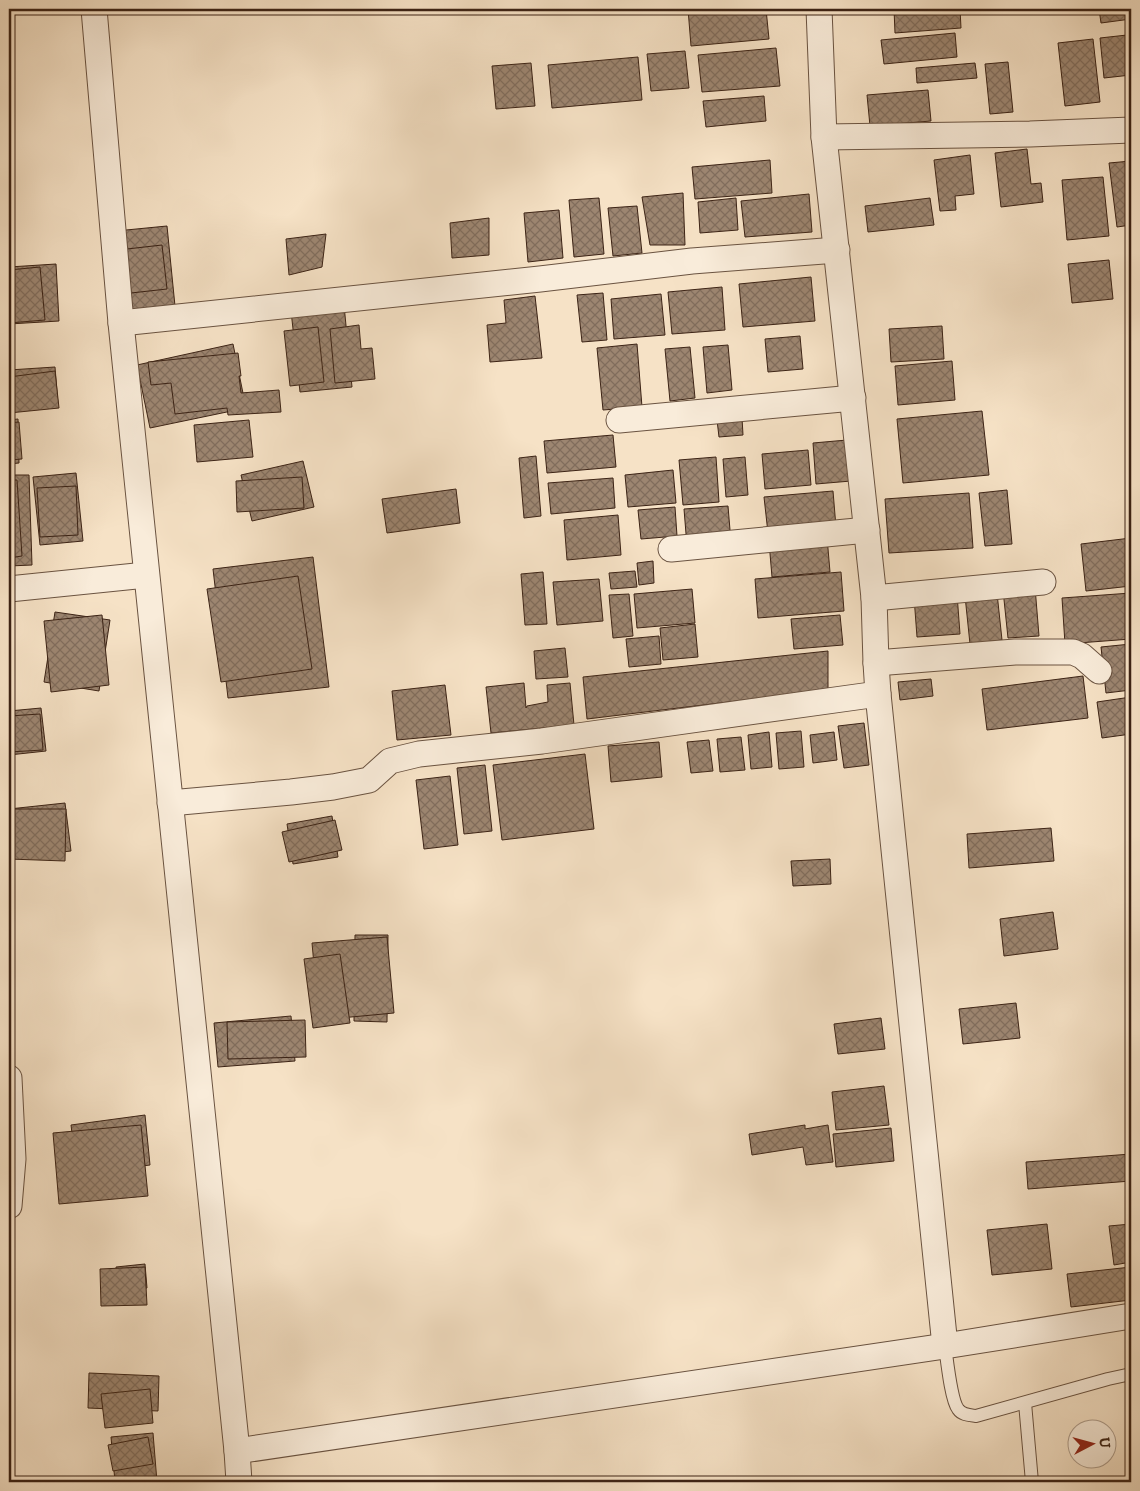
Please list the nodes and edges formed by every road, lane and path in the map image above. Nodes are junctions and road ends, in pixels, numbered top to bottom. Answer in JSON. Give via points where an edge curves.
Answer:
{"nodes":[{"id":1,"x":94,"y":9,"type":"edge"},
{"id":2,"x":819,"y":9,"type":"edge"},
{"id":3,"x":1131,"y":130,"type":"edge"},
{"id":4,"x":824,"y":137,"type":"junction"},
{"id":5,"x":837,"y":250,"type":"junction"},
{"id":6,"x":121,"y":323,"type":"junction"},
{"id":7,"x":853,"y":398,"type":"junction"},
{"id":8,"x":619,"y":420,"type":"dead end"},
{"id":9,"x":867,"y":530,"type":"junction"},
{"id":10,"x":671,"y":549,"type":"dead end"},
{"id":11,"x":146,"y":575,"type":"junction"},
{"id":12,"x":1043,"y":582,"type":"dead end"},
{"id":13,"x":9,"y":589,"type":"edge"},
{"id":14,"x":874,"y":598,"type":"junction"},
{"id":15,"x":876,"y":662,"type":"junction"},
{"id":16,"x":1099,"y":671,"type":"dead end"},
{"id":17,"x":878,"y":694,"type":"junction"},
{"id":18,"x":170,"y":803,"type":"junction"},
{"id":19,"x":9,"y":1078,"type":"edge"},
{"id":20,"x":9,"y":1206,"type":"edge"},
{"id":21,"x":1131,"y":1316,"type":"edge"},
{"id":22,"x":945,"y":1346,"type":"junction"},
{"id":23,"x":1131,"y":1374,"type":"edge"},
{"id":24,"x":1025,"y":1403,"type":"junction"},
{"id":25,"x":237,"y":1452,"type":"junction"},
{"id":26,"x":239,"y":1482,"type":"edge"},
{"id":27,"x":1032,"y":1482,"type":"edge"}],
"edges":[{"from":1,"to":6,"type":"street"},
{"from":2,"to":4,"type":"street"},
{"from":3,"to":4,"type":"street"},
{"from":4,"to":5,"type":"street"},
{"from":5,"to":6,"type":"street","via":[[692,261]]},
{"from":5,"to":7,"type":"street"},
{"from":6,"to":11,"type":"street"},
{"from":7,"to":8,"type":"street"},
{"from":7,"to":9,"type":"street"},
{"from":9,"to":10,"type":"street"},
{"from":9,"to":14,"type":"street"},
{"from":11,"to":13,"type":"street"},
{"from":11,"to":18,"type":"street"},
{"from":12,"to":14,"type":"street"},
{"from":14,"to":15,"type":"street"},
{"from":15,"to":16,"type":"street","via":[[1015,652],[1073,652]]},
{"from":15,"to":17,"type":"street"},
{"from":17,"to":18,"type":"street","via":[[542,741],[419,754],[390,761],[369,780],[334,787]]},
{"from":17,"to":22,"type":"street"},
{"from":18,"to":25,"type":"street"},
{"from":19,"to":20,"type":"street","via":[[13,1158]]},
{"from":21,"to":22,"type":"street"},
{"from":22,"to":24,"type":"lane","via":[[957,1408],[964,1414],[976,1416]]},
{"from":22,"to":25,"type":"street"},
{"from":23,"to":24,"type":"lane"},
{"from":24,"to":27,"type":"lane"},
{"from":25,"to":26,"type":"street"}]}
